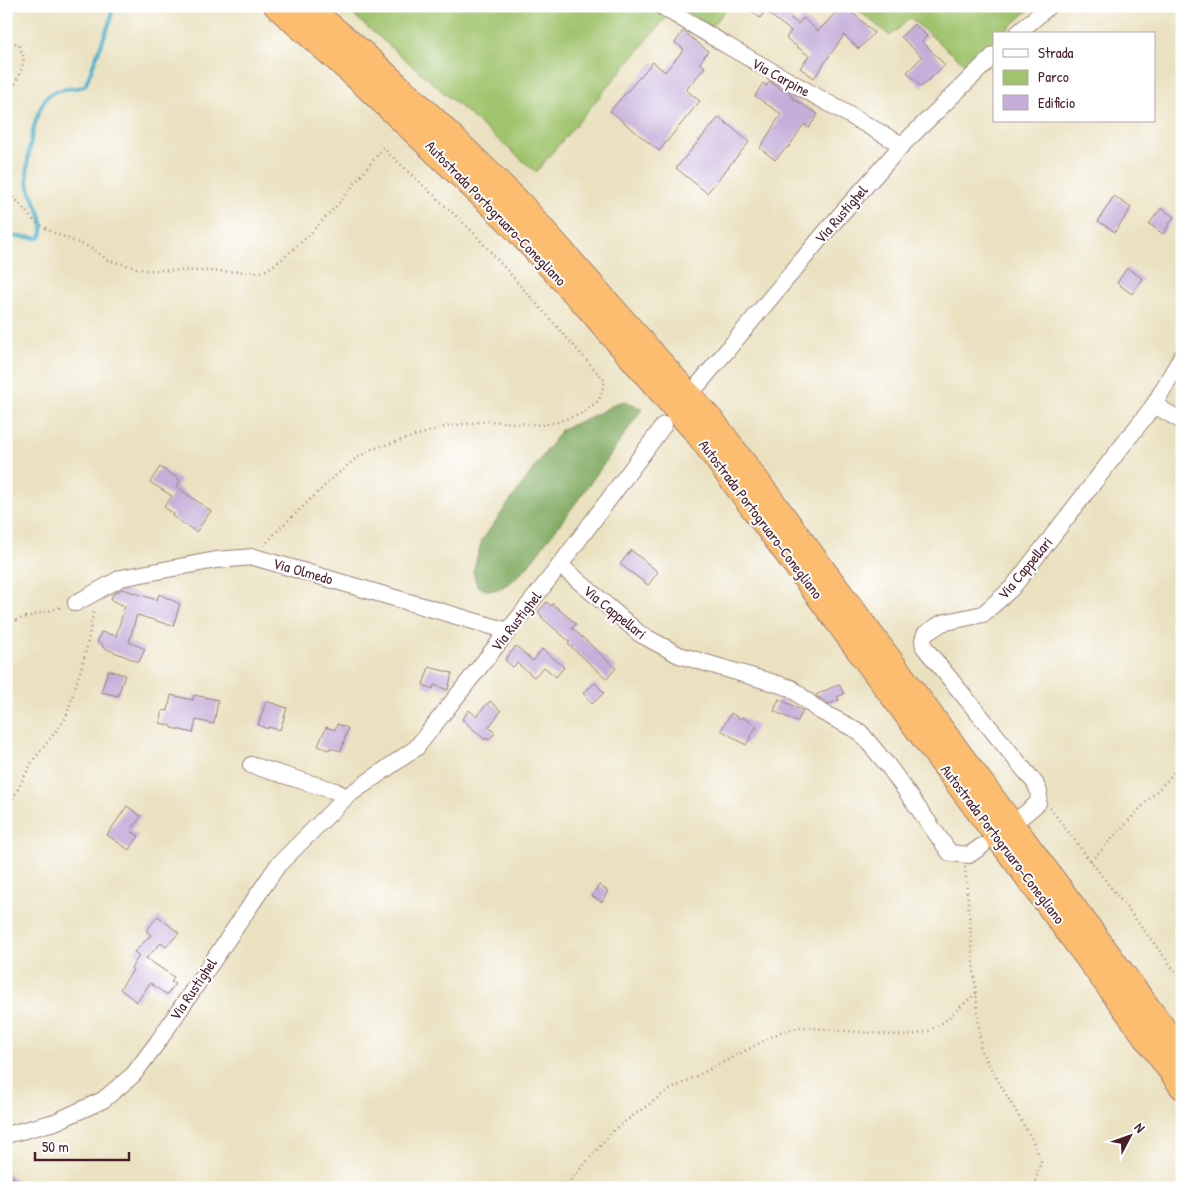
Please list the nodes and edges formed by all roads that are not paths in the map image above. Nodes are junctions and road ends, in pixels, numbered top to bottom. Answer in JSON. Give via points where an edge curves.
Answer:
{"nodes":[{"id":1,"x":276,"y":6,"type":"edge"},
{"id":2,"x":307,"y":6,"type":"edge"},
{"id":3,"x":661,"y":6,"type":"edge"},
{"id":4,"x":1049,"y":6,"type":"edge"},
{"id":5,"x":1020,"y":32,"type":"edge"},
{"id":6,"x":993,"y":56,"type":"edge"},
{"id":7,"x":902,"y":145,"type":"junction"},
{"id":8,"x":1182,"y":356,"type":"edge"},
{"id":9,"x":699,"y":384,"type":"dead end"},
{"id":10,"x":1154,"y":405,"type":"junction"},
{"id":11,"x":1182,"y":422,"type":"edge"},
{"id":12,"x":664,"y":425,"type":"dead end"},
{"id":13,"x":560,"y":565,"type":"junction"},
{"id":14,"x":76,"y":603,"type":"road end"},
{"id":15,"x":508,"y":632,"type":"junction"},
{"id":16,"x":251,"y":765,"type":"dead end"},
{"id":17,"x":346,"y":797,"type":"junction"},
{"id":18,"x":1021,"y":818,"type":"dead end"},
{"id":19,"x":982,"y":846,"type":"dead end"},
{"id":20,"x":1182,"y":1053,"type":"edge"},
{"id":21,"x":1182,"y":1087,"type":"edge"},
{"id":22,"x":6,"y":1135,"type":"edge"}],
"edges":[{"from":1,"to":21,"type":"highway","name":"Autostrada Portogruaro-Conegliano","via":[[356,76],[505,218],[699,436]]},
{"from":2,"to":20,"type":"highway","name":"Autostrada Portogruaro-Conegliano","via":[[363,53],[519,202],[715,424]]},
{"from":3,"to":7,"type":"street","name":"Via Carpine"},
{"from":4,"to":5,"type":"street"},
{"from":6,"to":7,"type":"street","name":"Via Rustighel"},
{"from":7,"to":9,"type":"street","name":"Via Rustighel"},
{"from":8,"to":10,"type":"street","name":"Via Cappellari"},
{"from":10,"to":11,"type":"street"},
{"from":10,"to":18,"type":"street","name":"Via Cappellari","via":[[1012,588],[983,614],[942,623],[925,634],[923,640],[924,647],[947,677],[1035,783],[1039,792],[1038,803]]},
{"from":12,"to":13,"type":"street","name":"Via Rustighel"},
{"from":13,"to":15,"type":"street","name":"Via Rustighel"},
{"from":13,"to":19,"type":"street","name":"Via Cappellari","via":[[640,634],[679,655],[791,688],[818,710],[860,732],[950,853],[969,855]]},
{"from":14,"to":15,"type":"street","name":"Via Olmedo","via":[[122,578],[216,560],[254,557]]},
{"from":15,"to":17,"type":"street","name":"Via Rustighel","via":[[416,748]]},
{"from":16,"to":17,"type":"street"},
{"from":17,"to":22,"type":"street","name":"Via Rustighel","via":[[278,866],[133,1075],[103,1100],[55,1122]]}]}
